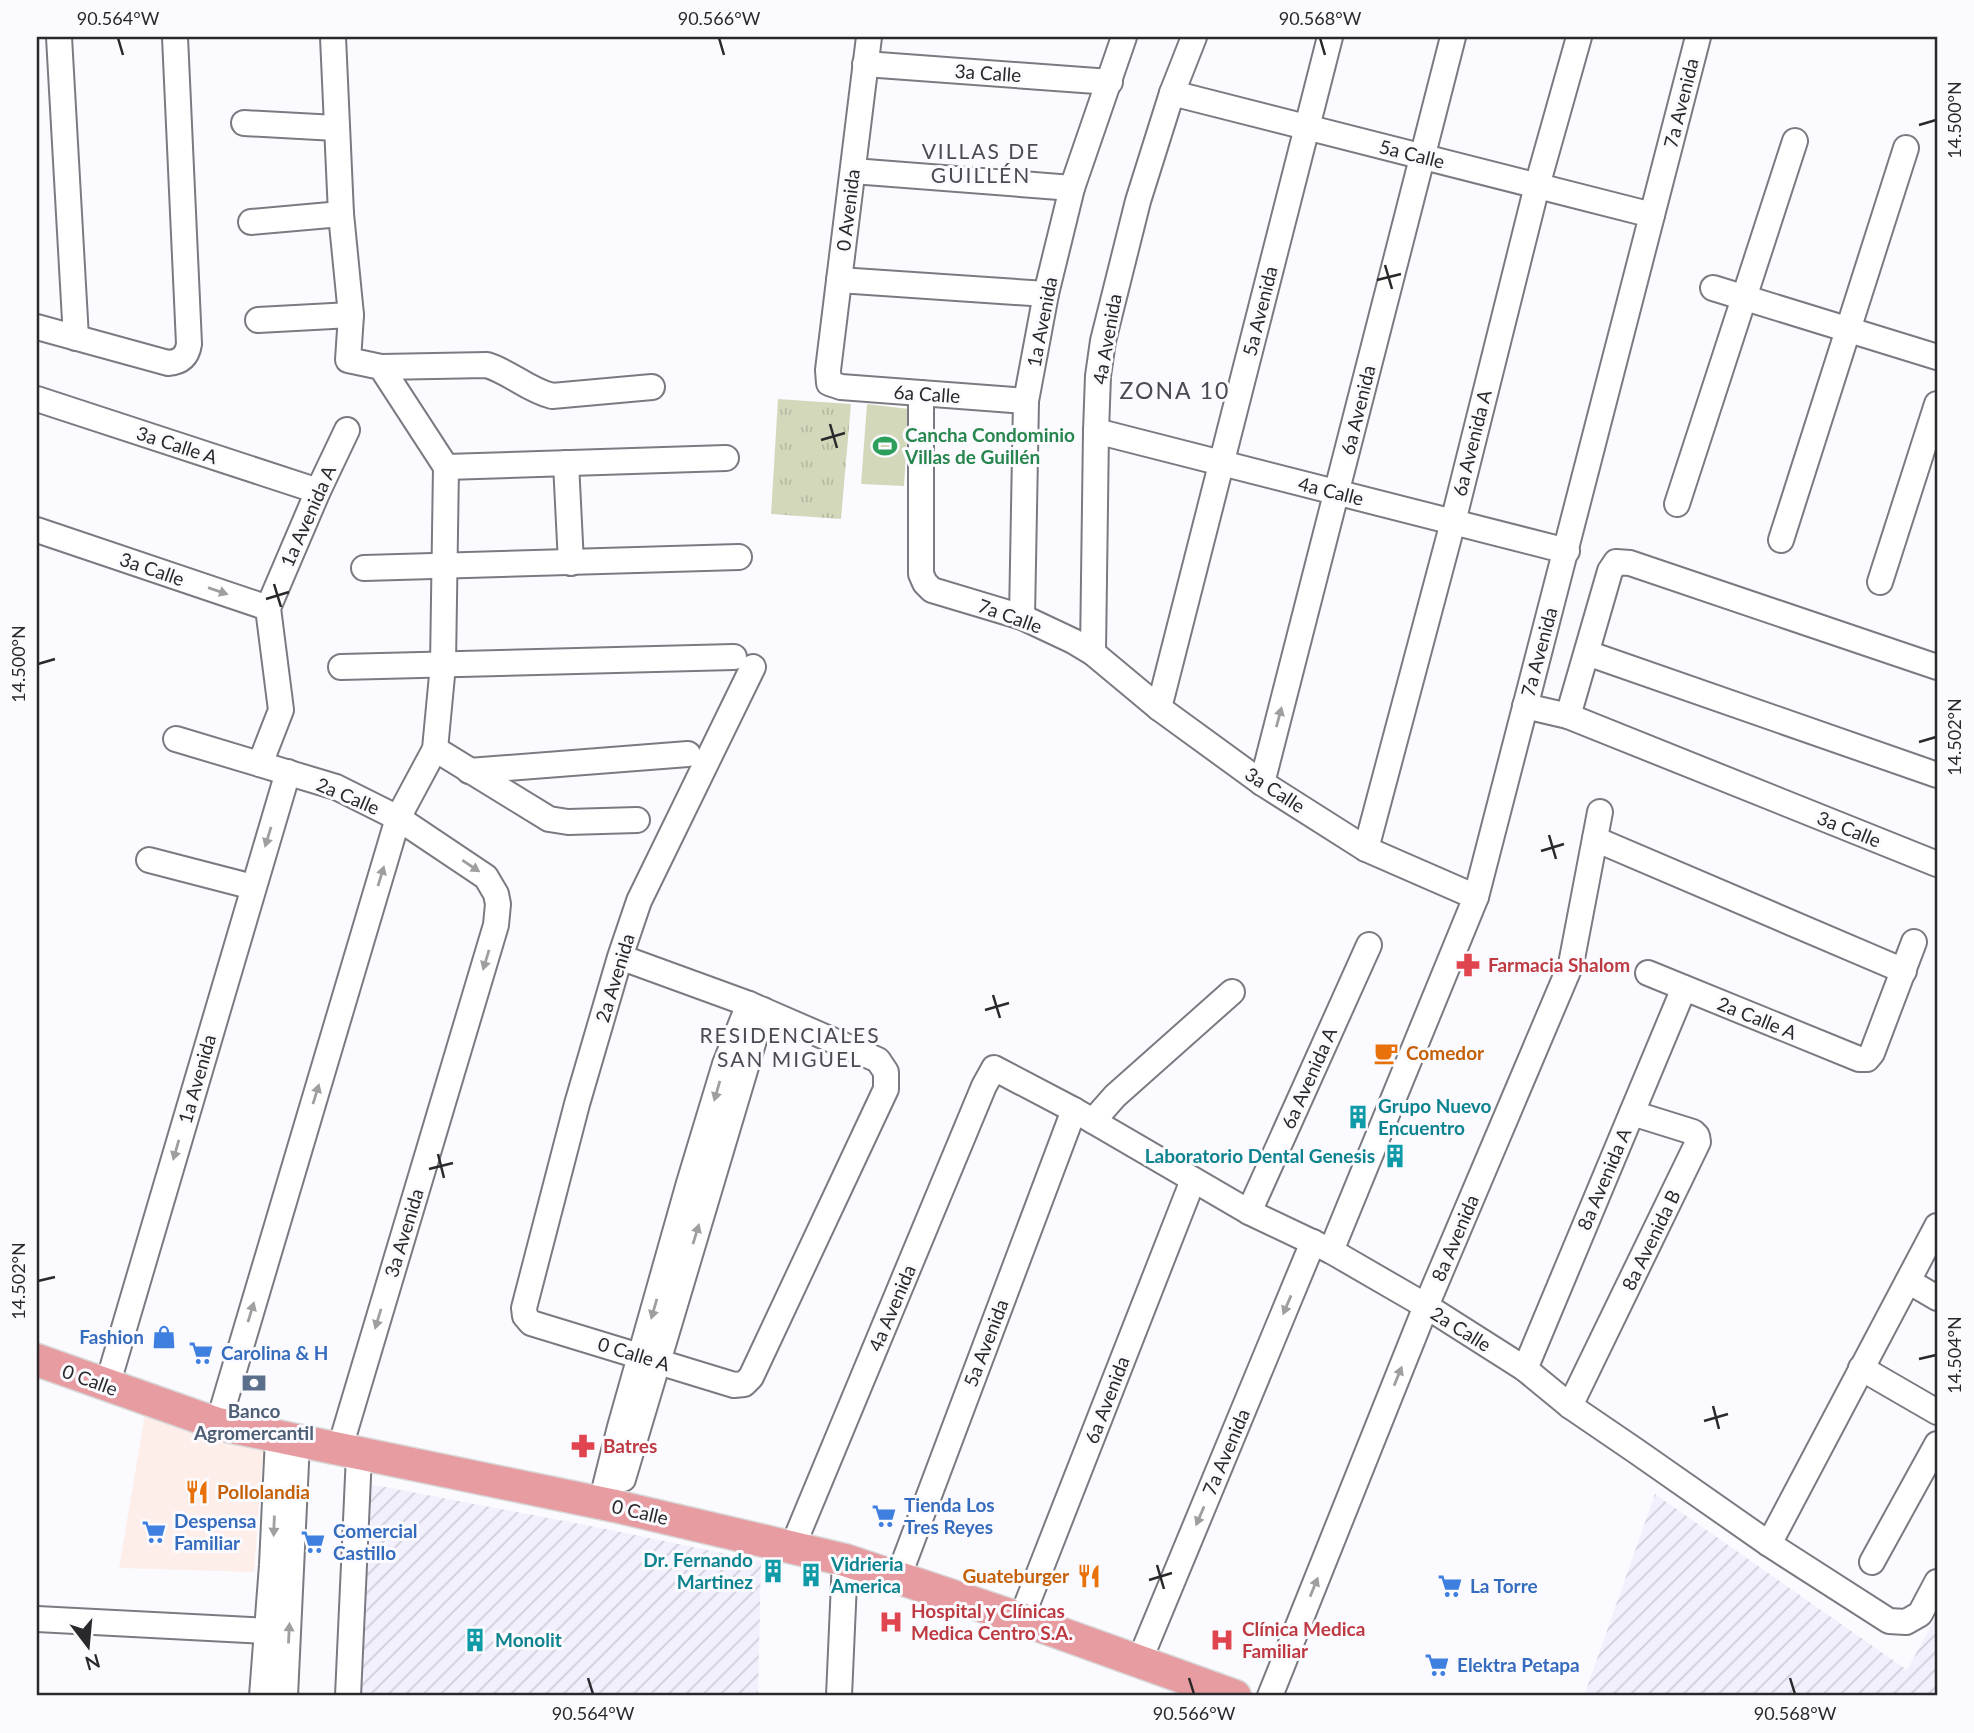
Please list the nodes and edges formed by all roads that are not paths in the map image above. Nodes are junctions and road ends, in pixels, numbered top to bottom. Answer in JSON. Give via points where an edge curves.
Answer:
{"nodes":[{"id":1,"x":59,"y":37,"type":"edge"},
{"id":2,"x":175,"y":37,"type":"edge"},
{"id":3,"x":333,"y":37,"type":"edge"},
{"id":4,"x":869,"y":37,"type":"edge"},
{"id":5,"x":1124,"y":37,"type":"edge"},
{"id":6,"x":1194,"y":37,"type":"edge"},
{"id":7,"x":1330,"y":37,"type":"edge"},
{"id":8,"x":1453,"y":37,"type":"edge"},
{"id":9,"x":1579,"y":37,"type":"edge"},
{"id":10,"x":1698,"y":37,"type":"edge"},
{"id":11,"x":865,"y":65,"type":"junction"},
{"id":12,"x":1111,"y":82,"type":"junction"},
{"id":13,"x":1172,"y":93,"type":"junction"},
{"id":14,"x":244,"y":123,"type":"dead end"},
{"id":15,"x":336,"y":128,"type":"junction"},
{"id":16,"x":1307,"y":128,"type":"junction"},
{"id":17,"x":1795,"y":141,"type":"dead end"},
{"id":18,"x":1906,"y":148,"type":"dead end"},
{"id":19,"x":1421,"y":157,"type":"junction"},
{"id":20,"x":852,"y":171,"type":"junction"},
{"id":21,"x":1536,"y":186,"type":"junction"},
{"id":22,"x":1072,"y":188,"type":"junction"},
{"id":23,"x":341,"y":214,"type":"junction"},
{"id":24,"x":1652,"y":215,"type":"junction"},
{"id":25,"x":251,"y":222,"type":"dead end"},
{"id":26,"x":839,"y":280,"type":"junction"},
{"id":27,"x":1713,"y":288,"type":"dead end"},
{"id":28,"x":1046,"y":294,"type":"junction"},
{"id":29,"x":1744,"y":298,"type":"junction"},
{"id":30,"x":351,"y":315,"type":"junction"},
{"id":31,"x":258,"y":320,"type":"dead end"},
{"id":32,"x":37,"y":327,"type":"edge"},
{"id":33,"x":1848,"y":330,"type":"junction"},
{"id":34,"x":76,"y":338,"type":"junction"},
{"id":35,"x":1937,"y":356,"type":"edge"},
{"id":36,"x":381,"y":367,"type":"junction"},
{"id":37,"x":829,"y":383,"type":"joint"},
{"id":38,"x":652,"y":387,"type":"dead end"},
{"id":39,"x":921,"y":393,"type":"junction"},
{"id":40,"x":37,"y":399,"type":"edge"},
{"id":41,"x":1026,"y":401,"type":"junction"},
{"id":42,"x":1937,"y":404,"type":"edge"},
{"id":43,"x":347,"y":430,"type":"dead end"},
{"id":44,"x":1096,"y":431,"type":"junction"},
{"id":45,"x":726,"y":458,"type":"dead end"},
{"id":46,"x":566,"y":463,"type":"junction"},
{"id":47,"x":1221,"y":463,"type":"junction"},
{"id":48,"x":446,"y":467,"type":"junction"},
{"id":49,"x":318,"y":491,"type":"junction"},
{"id":50,"x":1337,"y":492,"type":"junction"},
{"id":51,"x":1677,"y":504,"type":"dead end"},
{"id":52,"x":1453,"y":522,"type":"junction"},
{"id":53,"x":37,"y":530,"type":"edge"},
{"id":54,"x":1781,"y":540,"type":"dead end"},
{"id":55,"x":1567,"y":551,"type":"junction"},
{"id":56,"x":739,"y":557,"type":"dead end"},
{"id":57,"x":571,"y":563,"type":"junction"},
{"id":58,"x":445,"y":567,"type":"junction"},
{"id":59,"x":364,"y":568,"type":"dead end"},
{"id":60,"x":1880,"y":582,"type":"dead end"},
{"id":61,"x":268,"y":608,"type":"junction"},
{"id":62,"x":1021,"y":617,"type":"junction"},
{"id":63,"x":1093,"y":653,"type":"junction"},
{"id":64,"x":1587,"y":653,"type":"junction"},
{"id":65,"x":443,"y":665,"type":"junction"},
{"id":66,"x":341,"y":667,"type":"dead end"},
{"id":67,"x":1937,"y":667,"type":"edge"},
{"id":68,"x":1525,"y":706,"type":"junction"},
{"id":69,"x":1159,"y":708,"type":"junction"},
{"id":70,"x":1568,"y":716,"type":"junction"},
{"id":71,"x":176,"y":739,"type":"dead end"},
{"id":72,"x":435,"y":749,"type":"junction"},
{"id":73,"x":688,"y":754,"type":"dead end"},
{"id":74,"x":260,"y":764,"type":"junction"},
{"id":75,"x":469,"y":771,"type":"junction"},
{"id":76,"x":288,"y":772,"type":"junction"},
{"id":77,"x":1937,"y":775,"type":"edge"},
{"id":78,"x":1262,"y":783,"type":"junction"},
{"id":79,"x":1600,"y":812,"type":"dead end"},
{"id":80,"x":398,"y":818,"type":"junction"},
{"id":81,"x":637,"y":820,"type":"dead end"},
{"id":82,"x":1595,"y":839,"type":"junction"},
{"id":83,"x":1366,"y":849,"type":"junction"},
{"id":84,"x":149,"y":860,"type":"dead end"},
{"id":85,"x":1937,"y":864,"type":"edge"},
{"id":86,"x":253,"y":887,"type":"junction"},
{"id":87,"x":496,"y":894,"type":"joint"},
{"id":88,"x":1476,"y":897,"type":"junction"},
{"id":89,"x":1914,"y":942,"type":"dead end"},
{"id":90,"x":1369,"y":945,"type":"dead end"},
{"id":91,"x":621,"y":957,"type":"junction"},
{"id":92,"x":1904,"y":971,"type":"junction"},
{"id":93,"x":1648,"y":973,"type":"dead end"},
{"id":94,"x":1684,"y":989,"type":"junction"},
{"id":95,"x":1232,"y":992,"type":"dead end"},
{"id":96,"x":756,"y":1007,"type":"junction"},
{"id":97,"x":994,"y":1068,"type":"joint"},
{"id":98,"x":1632,"y":1113,"type":"junction"},
{"id":99,"x":1083,"y":1115,"type":"junction"},
{"id":100,"x":1193,"y":1180,"type":"junction"},
{"id":101,"x":1249,"y":1212,"type":"junction"},
{"id":102,"x":1937,"y":1226,"type":"edge"},
{"id":103,"x":1322,"y":1247,"type":"junction"},
{"id":104,"x":1908,"y":1281,"type":"junction"},
{"id":105,"x":1937,"y":1298,"type":"edge"},
{"id":106,"x":1426,"y":1306,"type":"junction"},
{"id":107,"x":524,"y":1308,"type":"joint"},
{"id":108,"x":649,"y":1358,"type":"junction"},
{"id":109,"x":37,"y":1360,"type":"edge"},
{"id":110,"x":1861,"y":1368,"type":"junction"},
{"id":111,"x":1525,"y":1369,"type":"junction"},
{"id":112,"x":107,"y":1386,"type":"junction"},
{"id":113,"x":1570,"y":1406,"type":"junction"},
{"id":114,"x":1937,"y":1412,"type":"edge"},
{"id":115,"x":218,"y":1424,"type":"junction"},
{"id":116,"x":287,"y":1440,"type":"junction"},
{"id":117,"x":1937,"y":1444,"type":"edge"},
{"id":118,"x":349,"y":1453,"type":"junction"},
{"id":119,"x":608,"y":1505,"type":"junction"},
{"id":120,"x":1769,"y":1544,"type":"junction"},
{"id":121,"x":792,"y":1548,"type":"junction"},
{"id":122,"x":845,"y":1560,"type":"junction"},
{"id":123,"x":1872,"y":1562,"type":"dead end"},
{"id":124,"x":898,"y":1578,"type":"junction"},
{"id":125,"x":1937,"y":1582,"type":"edge"},
{"id":126,"x":37,"y":1619,"type":"edge"},
{"id":127,"x":1021,"y":1619,"type":"junction"},
{"id":128,"x":268,"y":1631,"type":"junction"},
{"id":129,"x":1139,"y":1662,"type":"junction"},
{"id":130,"x":262,"y":1696,"type":"edge"},
{"id":131,"x":285,"y":1696,"type":"edge"},
{"id":132,"x":348,"y":1696,"type":"edge"},
{"id":133,"x":839,"y":1696,"type":"edge"},
{"id":134,"x":1235,"y":1696,"type":"edge"},
{"id":135,"x":1270,"y":1696,"type":"edge"}],
"edges":[{"from":1,"to":34,"type":"street"},
{"from":2,"to":34,"type":"street","via":[[188,349],[181,360],[168,363]]},
{"from":3,"to":15,"type":"street"},
{"from":4,"to":11,"type":"street","name":"0 Avenida"},
{"from":5,"to":12,"type":"street","name":"1a Avenida"},
{"from":6,"to":13,"type":"street","name":"4a Avenida"},
{"from":7,"to":16,"type":"street","name":"5a Avenida"},
{"from":8,"to":19,"type":"street","name":"6a Avenida"},
{"from":9,"to":21,"type":"street","name":"6a Avenida A"},
{"from":10,"to":24,"type":"street","name":"7a Avenida"},
{"from":11,"to":12,"type":"street","name":"3a Calle"},
{"from":11,"to":20,"type":"street","name":"0 Avenida"},
{"from":12,"to":22,"type":"street","name":"1a Avenida"},
{"from":13,"to":16,"type":"street","name":"5a Calle"},
{"from":13,"to":44,"type":"street","name":"4a Avenida","via":[[1135,212],[1103,341]]},
{"from":14,"to":15,"type":"street"},
{"from":15,"to":23,"type":"street"},
{"from":16,"to":19,"type":"street","name":"5a Calle"},
{"from":16,"to":47,"type":"street","name":"5a Avenida"},
{"from":17,"to":29,"type":"street"},
{"from":18,"to":33,"type":"street"},
{"from":19,"to":21,"type":"street","name":"5a Calle"},
{"from":19,"to":50,"type":"street","name":"6a Avenida"},
{"from":20,"to":22,"type":"street"},
{"from":20,"to":26,"type":"street","name":"0 Avenida"},
{"from":21,"to":24,"type":"street","name":"5a Calle"},
{"from":21,"to":52,"type":"street","name":"6a Avenida A"},
{"from":22,"to":28,"type":"street","name":"1a Avenida"},
{"from":23,"to":25,"type":"street"},
{"from":23,"to":30,"type":"street"},
{"from":24,"to":55,"type":"street","name":"7a Avenida"},
{"from":26,"to":28,"type":"street"},
{"from":26,"to":37,"type":"street","name":"0 Avenida"},
{"from":27,"to":29,"type":"street"},
{"from":28,"to":41,"type":"street","name":"1a Avenida"},
{"from":29,"to":33,"type":"street"},
{"from":29,"to":51,"type":"street"},
{"from":30,"to":31,"type":"street"},
{"from":30,"to":36,"type":"street","via":[[348,360]]},
{"from":32,"to":34,"type":"street"},
{"from":33,"to":35,"type":"street"},
{"from":33,"to":54,"type":"street"},
{"from":36,"to":38,"type":"street","via":[[487,365],[552,396]]},
{"from":36,"to":48,"type":"street"},
{"from":37,"to":39,"type":"street","name":"6a Calle"},
{"from":39,"to":41,"type":"street","name":"6a Calle"},
{"from":39,"to":62,"type":"street","name":"7a Calle","via":[[921,574],[925,583],[932,590]]},
{"from":40,"to":49,"type":"street","name":"3a Calle A"},
{"from":41,"to":62,"type":"street","name":"1a Avenida"},
{"from":42,"to":60,"type":"street"},
{"from":43,"to":49,"type":"street","name":"1a Avenida A"},
{"from":44,"to":47,"type":"street","name":"4a Calle"},
{"from":44,"to":63,"type":"street","name":"4a Avenida"},
{"from":45,"to":46,"type":"street"},
{"from":46,"to":48,"type":"street"},
{"from":46,"to":57,"type":"street"},
{"from":47,"to":50,"type":"street","name":"4a Calle"},
{"from":47,"to":69,"type":"street","name":"5a Avenida"},
{"from":48,"to":58,"type":"street"},
{"from":49,"to":61,"type":"street","name":"1a Avenida A"},
{"from":50,"to":52,"type":"street","name":"4a Calle"},
{"from":78,"to":50,"type":"street","name":"6a Avenida","one_way":true},
{"from":52,"to":55,"type":"street","name":"4a Calle"},
{"from":52,"to":83,"type":"street","name":"6a Avenida A"},
{"from":53,"to":61,"type":"street","name":"3a Calle","one_way":true},
{"from":55,"to":68,"type":"street","name":"7a Avenida"},
{"from":56,"to":57,"type":"street"},
{"from":57,"to":58,"type":"street"},
{"from":58,"to":59,"type":"street"},
{"from":58,"to":65,"type":"street"},
{"from":61,"to":74,"type":"street","via":[[281,710]]},
{"from":62,"to":63,"type":"street","name":"7a Calle"},
{"from":63,"to":69,"type":"street","name":"3a Calle"},
{"from":64,"to":67,"type":"street","via":[[1616,562]]},
{"from":64,"to":70,"type":"street"},
{"from":64,"to":77,"type":"street"},
{"from":65,"to":66,"type":"street"},
{"from":65,"to":72,"type":"street"},
{"from":65,"to":91,"type":"street","name":"2a Avenida","via":[[743,662],[639,901]]},
{"from":68,"to":70,"type":"street","name":"3a Calle"},
{"from":68,"to":88,"type":"street","name":"7a Avenida"},
{"from":69,"to":78,"type":"street","name":"3a Calle"},
{"from":70,"to":85,"type":"street","name":"3a Calle"},
{"from":71,"to":74,"type":"street","name":"2a Calle"},
{"from":72,"to":75,"type":"street"},
{"from":72,"to":80,"type":"street"},
{"from":73,"to":75,"type":"street"},
{"from":74,"to":76,"type":"street","name":"2a Calle"},
{"from":75,"to":81,"type":"street","via":[[549,820]]},
{"from":76,"to":80,"type":"street","name":"2a Calle","via":[[336,787]]},
{"from":76,"to":86,"type":"street","name":"1a Avenida","one_way":true},
{"from":78,"to":83,"type":"street","name":"3a Calle"},
{"from":79,"to":82,"type":"street","name":"8a Avenida"},
{"from":80,"to":87,"type":"street","name":"2a Calle","one_way":true,"via":[[486,877]]},
{"from":115,"to":80,"type":"street","one_way":true},
{"from":82,"to":92,"type":"street"},
{"from":82,"to":106,"type":"street","name":"8a Avenida","via":[[1571,964]]},
{"from":83,"to":88,"type":"street","name":"3a Calle"},
{"from":84,"to":86,"type":"street"},
{"from":86,"to":112,"type":"street","name":"1a Avenida","one_way":true},
{"from":87,"to":118,"type":"street","name":"3a Avenida","one_way":true,"via":[[496,925]]},
{"from":88,"to":103,"type":"street","name":"7a Avenida"},
{"from":89,"to":92,"type":"street"},
{"from":90,"to":101,"type":"street","name":"6a Avenida A"},
{"from":91,"to":96,"type":"street"},
{"from":91,"to":107,"type":"street","name":"2a Avenida"},
{"from":92,"to":94,"type":"street","name":"2a Calle A","via":[[1867,1059]]},
{"from":93,"to":94,"type":"street","name":"2a Calle A"},
{"from":94,"to":98,"type":"street","name":"8a Avenida A"},
{"from":95,"to":99,"type":"street","via":[[1115,1096]]},
{"from":96,"to":108,"type":"street","via":[[725,1064],[699,1186]]},
{"from":96,"to":108,"type":"street","name":"0 Calle A","via":[[877,1060],[886,1072],[886,1089],[751,1377],[734,1385]]},
{"from":97,"to":99,"type":"street","name":"2a Calle"},
{"from":97,"to":121,"type":"street","name":"4a Avenida"},
{"from":98,"to":111,"type":"street","name":"8a Avenida A"},
{"from":98,"to":113,"type":"street","name":"8a Avenida B","via":[[1693,1132],[1698,1142]]},
{"from":99,"to":100,"type":"street","name":"2a Calle"},
{"from":99,"to":124,"type":"street","name":"5a Avenida"},
{"from":100,"to":101,"type":"street","name":"2a Calle"},
{"from":100,"to":127,"type":"street","name":"6a Avenida"},
{"from":101,"to":103,"type":"street","name":"2a Calle"},
{"from":102,"to":104,"type":"street"},
{"from":103,"to":106,"type":"street","name":"2a Calle"},
{"from":103,"to":129,"type":"street","name":"7a Avenida","one_way":true},
{"from":104,"to":105,"type":"street"},
{"from":104,"to":110,"type":"street"},
{"from":106,"to":111,"type":"street","name":"2a Calle"},
{"from":135,"to":106,"type":"street","name":"8a Avenida","one_way":true},
{"from":107,"to":108,"type":"street","name":"0 Calle A","via":[[531,1323]]},
{"from":108,"to":119,"type":"street"},
{"from":109,"to":112,"type":"main road","name":"0 Calle"},
{"from":110,"to":114,"type":"street"},
{"from":110,"to":120,"type":"street"},
{"from":111,"to":113,"type":"street","name":"2a Calle"},
{"from":112,"to":115,"type":"main road","name":"0 Calle"},
{"from":113,"to":120,"type":"street","name":"2a Calle"},
{"from":115,"to":116,"type":"main road","name":"0 Calle"},
{"from":116,"to":118,"type":"main road","name":"0 Calle"},
{"from":116,"to":128,"type":"street","one_way":true},
{"from":131,"to":116,"type":"street","one_way":true},
{"from":117,"to":123,"type":"street"},
{"from":118,"to":119,"type":"main road","name":"0 Calle"},
{"from":118,"to":132,"type":"street","name":"3a Avenida"},
{"from":119,"to":121,"type":"main road","name":"0 Calle"},
{"from":120,"to":125,"type":"street","name":"2a Calle","via":[[1888,1621],[1906,1622],[1920,1614]]},
{"from":121,"to":122,"type":"main road","name":"0 Calle"},
{"from":122,"to":124,"type":"main road","name":"0 Calle"},
{"from":122,"to":133,"type":"street"},
{"from":124,"to":127,"type":"main road","name":"0 Calle"},
{"from":126,"to":128,"type":"street"},
{"from":127,"to":129,"type":"main road","name":"0 Calle"},
{"from":128,"to":130,"type":"street"},
{"from":129,"to":134,"type":"main road","name":"0 Calle"}]}
